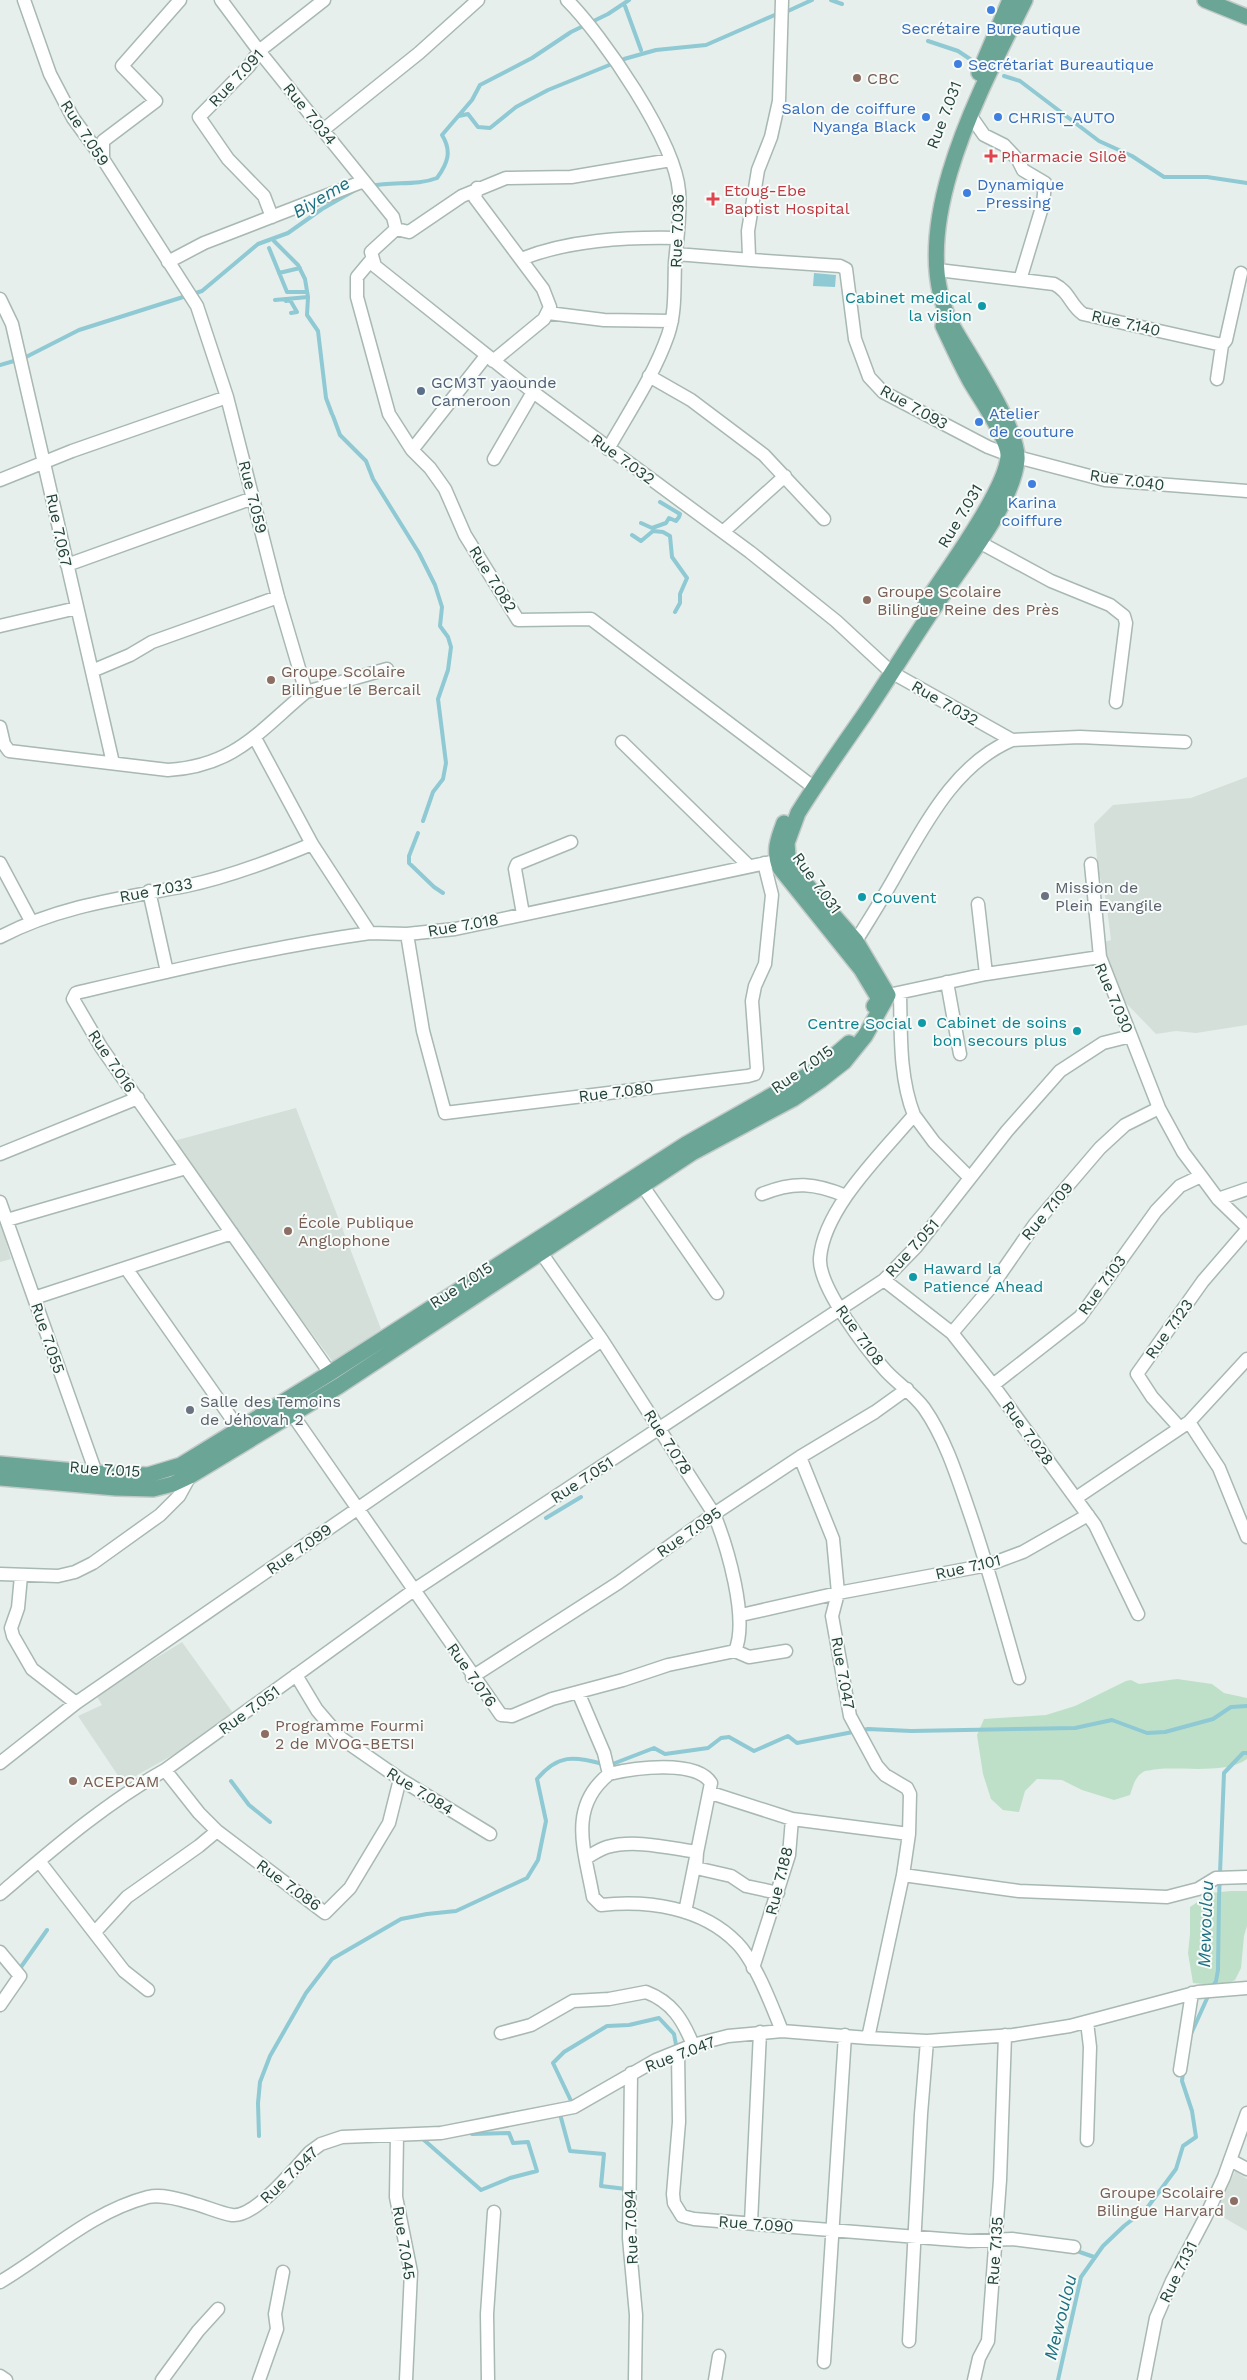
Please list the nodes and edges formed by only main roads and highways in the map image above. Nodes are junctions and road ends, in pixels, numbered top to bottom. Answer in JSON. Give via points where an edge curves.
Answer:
{"nodes":[{"id":1,"x":1010,"y":0,"type":"edge"},
{"id":2,"x":1025,"y":0,"type":"edge"},
{"id":3,"x":1205,"y":0,"type":"edge"},
{"id":4,"x":1247,"y":17,"type":"edge"},
{"id":5,"x":986,"y":68,"type":"junction"},
{"id":6,"x":1013,"y":456,"type":"junction"},
{"id":7,"x":888,"y":668,"type":"junction"},
{"id":8,"x":889,"y":996,"type":"junction"},
{"id":9,"x":0,"y":1464,"type":"edge"},
{"id":10,"x":0,"y":1478,"type":"edge"}],
"edges":[{"from":1,"to":5,"type":"main road","name":"Rue 7.031"},
{"from":2,"to":5,"type":"main road","name":"Rue 7.031"},
{"from":3,"to":4,"type":"main road"},
{"from":5,"to":6,"type":"main road","name":"Rue 7.031","via":[[947,179],[937,240],[938,270],[951,322],[1012,432]]},
{"from":5,"to":6,"type":"main road","name":"Rue 7.031","via":[[940,175],[930,228],[929,261],[938,315],[962,366]]},
{"from":6,"to":7,"type":"main road","name":"Rue 7.031","via":[[987,508]]},
{"from":6,"to":7,"type":"main road","name":"Rue 7.031","via":[[1009,490],[979,542]]},
{"from":7,"to":8,"type":"main road","name":"Rue 7.031","via":[[798,813],[787,843],[788,856],[798,875],[856,941]]},
{"from":7,"to":8,"type":"main road","name":"Rue 7.031","via":[[784,821],[771,862],[861,969]]},
{"from":8,"to":9,"type":"main road","name":"Rue 7.015","via":[[850,1042],[820,1068],[686,1144],[181,1465],[148,1475]]},
{"from":8,"to":10,"type":"main road","name":"Rue 7.015","via":[[866,1036],[844,1062],[793,1099],[692,1153],[542,1254],[190,1476],[153,1489]]}]}
